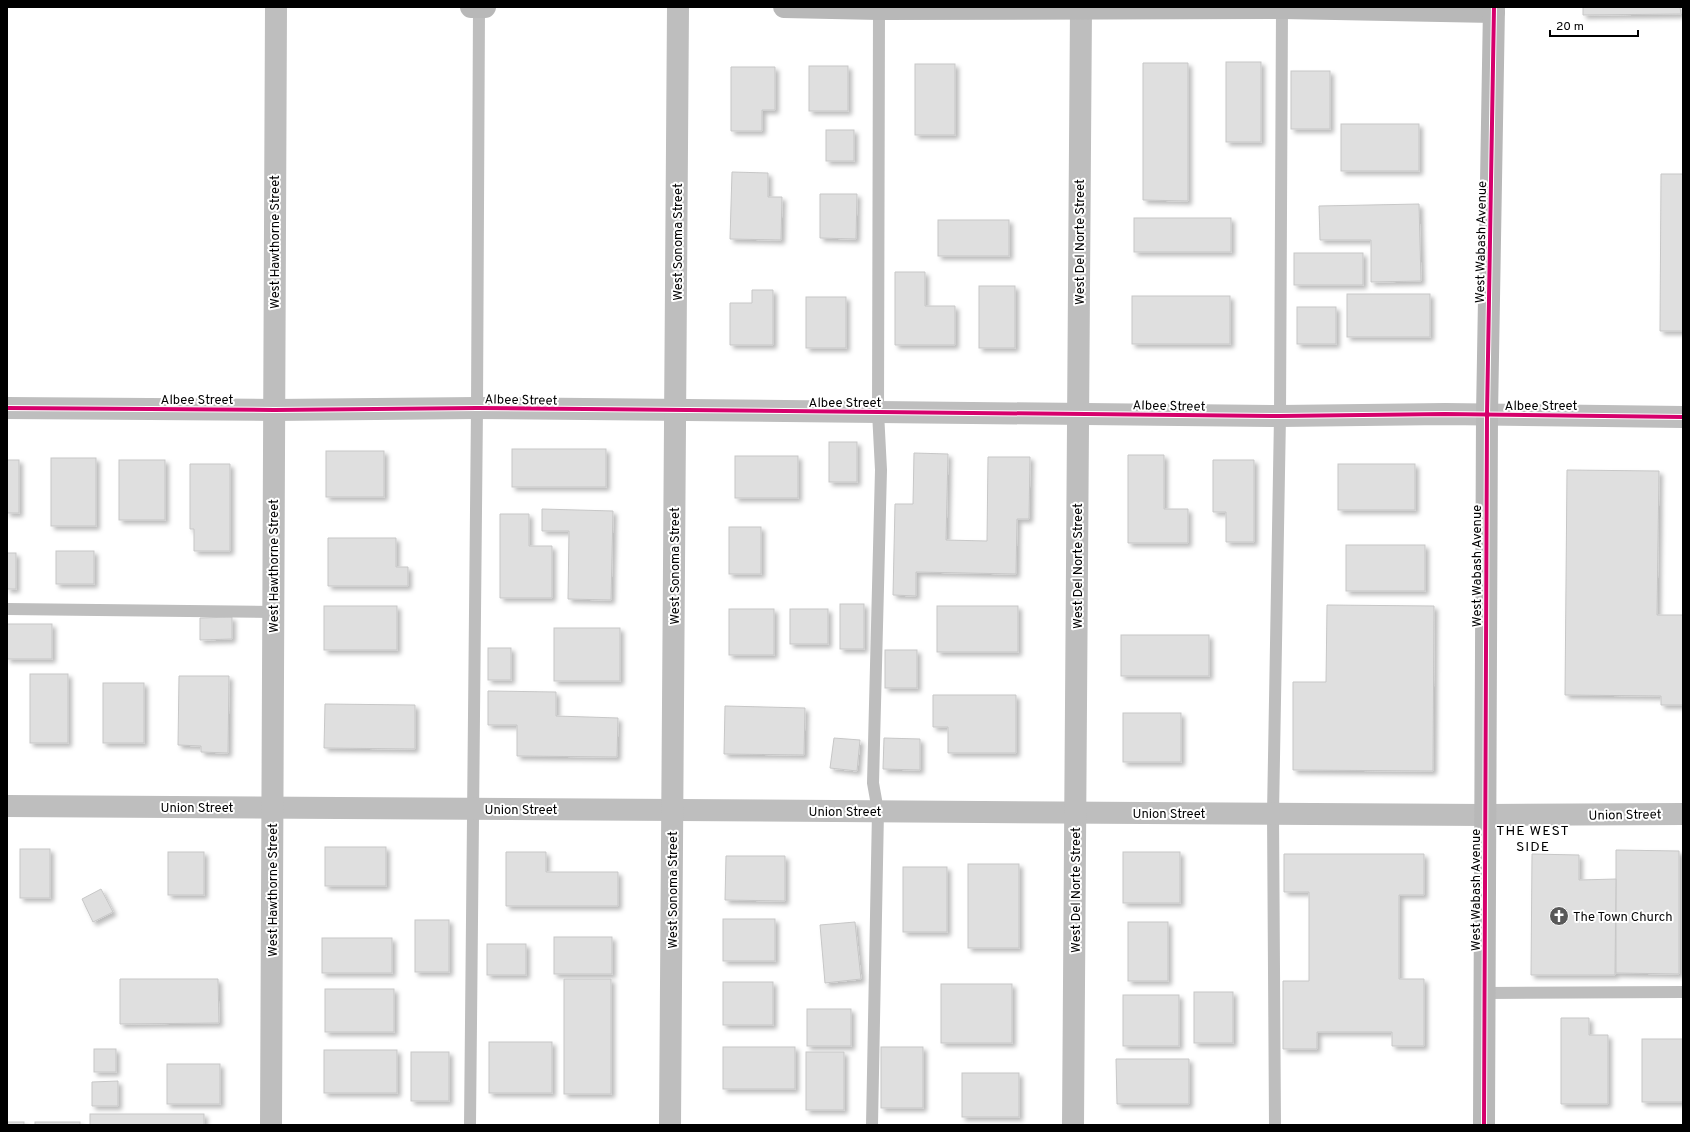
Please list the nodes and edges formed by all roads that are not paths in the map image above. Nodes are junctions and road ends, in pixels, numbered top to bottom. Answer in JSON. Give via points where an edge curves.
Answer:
{"nodes":[{"id":1,"x":276,"y":7,"type":"edge"},
{"id":2,"x":471,"y":7,"type":"edge"},
{"id":3,"x":479,"y":7,"type":"edge"},
{"id":4,"x":485,"y":7,"type":"edge"},
{"id":5,"x":678,"y":7,"type":"edge"},
{"id":6,"x":784,"y":7,"type":"edge"},
{"id":7,"x":879,"y":8,"type":"edge"},
{"id":8,"x":1081,"y":8,"type":"edge"},
{"id":9,"x":1282,"y":8,"type":"edge"},
{"id":10,"x":1494,"y":9,"type":"edge"},
{"id":11,"x":7,"y":408,"type":"edge"},
{"id":12,"x":477,"y":408,"type":"junction"},
{"id":13,"x":274,"y":410,"type":"junction"},
{"id":14,"x":676,"y":411,"type":"junction"},
{"id":15,"x":878,"y":412,"type":"junction"},
{"id":16,"x":1078,"y":414,"type":"junction"},
{"id":17,"x":1487,"y":415,"type":"junction"},
{"id":18,"x":1280,"y":416,"type":"junction"},
{"id":19,"x":1683,"y":417,"type":"edge"},
{"id":20,"x":7,"y":609,"type":"edge"},
{"id":21,"x":273,"y":612,"type":"junction"},
{"id":22,"x":7,"y":806,"type":"edge"},
{"id":23,"x":273,"y":808,"type":"junction"},
{"id":24,"x":473,"y":809,"type":"junction"},
{"id":25,"x":673,"y":810,"type":"junction"},
{"id":26,"x":878,"y":811,"type":"junction"},
{"id":27,"x":1076,"y":813,"type":"junction"},
{"id":28,"x":1273,"y":814,"type":"junction"},
{"id":29,"x":1683,"y":814,"type":"edge"},
{"id":30,"x":1485,"y":815,"type":"junction"},
{"id":31,"x":1683,"y":992,"type":"edge"},
{"id":32,"x":1485,"y":993,"type":"junction"},
{"id":33,"x":271,"y":1125,"type":"edge"},
{"id":34,"x":470,"y":1125,"type":"edge"},
{"id":35,"x":670,"y":1125,"type":"edge"},
{"id":36,"x":872,"y":1125,"type":"edge"},
{"id":37,"x":1073,"y":1125,"type":"edge"},
{"id":38,"x":1275,"y":1125,"type":"edge"},
{"id":39,"x":1484,"y":1125,"type":"edge"}],
"edges":[{"from":1,"to":13,"type":"street","name":"West Hawthorne Street"},
{"from":2,"to":3,"type":"main road"},
{"from":3,"to":4,"type":"main road"},
{"from":3,"to":12,"type":"lane"},
{"from":5,"to":14,"type":"street","name":"West Sonoma Street"},
{"from":6,"to":7,"type":"main road"},
{"from":7,"to":8,"type":"main road"},
{"from":7,"to":15,"type":"lane"},
{"from":8,"to":9,"type":"main road"},
{"from":8,"to":16,"type":"street","name":"West Del Norte Street"},
{"from":9,"to":10,"type":"main road"},
{"from":9,"to":18,"type":"lane"},
{"from":10,"to":17,"type":"main road","name":"West Wabash Avenue"},
{"from":11,"to":13,"type":"street","name":"Albee Street"},
{"from":12,"to":13,"type":"street","name":"Albee Street"},
{"from":12,"to":14,"type":"street","name":"Albee Street"},
{"from":12,"to":24,"type":"lane"},
{"from":13,"to":21,"type":"street","name":"West Hawthorne Street"},
{"from":14,"to":15,"type":"street","name":"Albee Street"},
{"from":14,"to":25,"type":"street","name":"West Sonoma Street"},
{"from":15,"to":16,"type":"street","name":"Albee Street"},
{"from":15,"to":26,"type":"lane","via":[[881,470],[873,783]]},
{"from":16,"to":18,"type":"street","name":"Albee Street"},
{"from":16,"to":27,"type":"street","name":"West Del Norte Street"},
{"from":17,"to":18,"type":"street","name":"Albee Street"},
{"from":17,"to":19,"type":"street","name":"Albee Street"},
{"from":17,"to":30,"type":"main road","name":"West Wabash Avenue"},
{"from":18,"to":28,"type":"lane"},
{"from":20,"to":21,"type":"lane"},
{"from":21,"to":23,"type":"street","name":"West Hawthorne Street"},
{"from":22,"to":23,"type":"street","name":"Union Street"},
{"from":23,"to":24,"type":"street","name":"Union Street"},
{"from":23,"to":33,"type":"street","name":"West Hawthorne Street"},
{"from":24,"to":25,"type":"street","name":"Union Street"},
{"from":24,"to":34,"type":"lane"},
{"from":25,"to":26,"type":"street","name":"Union Street"},
{"from":25,"to":35,"type":"street","name":"West Sonoma Street"},
{"from":26,"to":27,"type":"street","name":"Union Street"},
{"from":26,"to":36,"type":"lane"},
{"from":27,"to":28,"type":"street","name":"Union Street"},
{"from":27,"to":37,"type":"street","name":"West Del Norte Street"},
{"from":28,"to":30,"type":"street","name":"Union Street"},
{"from":28,"to":38,"type":"lane"},
{"from":29,"to":30,"type":"street","name":"Union Street"},
{"from":30,"to":32,"type":"main road","name":"West Wabash Avenue"},
{"from":31,"to":32,"type":"lane"},
{"from":32,"to":39,"type":"main road","name":"West Wabash Avenue"}]}
